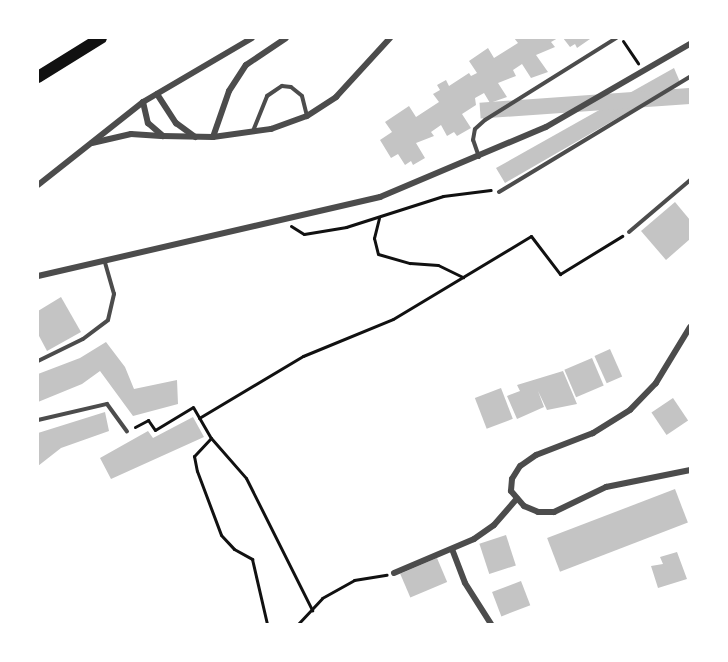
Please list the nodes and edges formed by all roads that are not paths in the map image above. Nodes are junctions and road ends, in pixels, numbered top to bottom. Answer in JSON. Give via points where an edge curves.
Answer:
{"nodes":[{"id":1,"x":101,"y":38,"type":"edge"},
{"id":2,"x":252,"y":38,"type":"edge"},
{"id":3,"x":286,"y":38,"type":"edge"},
{"id":4,"x":390,"y":38,"type":"edge"},
{"id":5,"x":618,"y":38,"type":"edge"},
{"id":6,"x":690,"y":44,"type":"edge"},
{"id":7,"x":38,"y":77,"type":"edge"},
{"id":8,"x":690,"y":78,"type":"edge"},
{"id":9,"x":157,"y":94,"type":"junction"},
{"id":10,"x":143,"y":102,"type":"junction"},
{"id":11,"x":307,"y":116,"type":"junction"},
{"id":12,"x":252,"y":132,"type":"junction"},
{"id":13,"x":163,"y":136,"type":"junction"},
{"id":14,"x":195,"y":137,"type":"junction"},
{"id":15,"x":213,"y":137,"type":"junction"},
{"id":16,"x":86,"y":146,"type":"junction"},
{"id":17,"x":479,"y":158,"type":"junction"},
{"id":18,"x":690,"y":180,"type":"edge"},
{"id":19,"x":38,"y":185,"type":"edge"},
{"id":20,"x":499,"y":192,"type":"road end"},
{"id":21,"x":629,"y":232,"type":"road end"},
{"id":22,"x":105,"y":262,"type":"junction"},
{"id":23,"x":38,"y":276,"type":"edge"},
{"id":24,"x":690,"y":327,"type":"edge"},
{"id":25,"x":38,"y":361,"type":"edge"},
{"id":26,"x":38,"y":420,"type":"edge"},
{"id":27,"x":127,"y":432,"type":"road end"},
{"id":28,"x":690,"y":470,"type":"edge"},
{"id":29,"x":517,"y":498,"type":"junction"},
{"id":30,"x":452,"y":549,"type":"junction"},
{"id":31,"x":394,"y":573,"type":"road end"},
{"id":32,"x":491,"y":624,"type":"edge"}],
"edges":[{"from":1,"to":7,"type":"main road"},
{"from":2,"to":9,"type":"street"},
{"from":3,"to":15,"type":"street","via":[[246,65],[229,91]]},
{"from":4,"to":11,"type":"street","via":[[336,98]]},
{"from":5,"to":17,"type":"lane","via":[[485,120],[475,129],[472,140]]},
{"from":6,"to":17,"type":"street","via":[[594,103]]},
{"from":8,"to":20,"type":"lane"},
{"from":9,"to":10,"type":"street"},
{"from":9,"to":14,"type":"street","via":[[176,123]]},
{"from":10,"to":13,"type":"street","via":[[148,123]]},
{"from":10,"to":16,"type":"street"},
{"from":11,"to":12,"type":"street"},
{"from":11,"to":12,"type":"lane","via":[[302,96],[291,87],[282,86],[267,96]]},
{"from":12,"to":15,"type":"street"},
{"from":13,"to":14,"type":"street"},
{"from":13,"to":16,"type":"street","via":[[130,134]]},
{"from":14,"to":15,"type":"street"},
{"from":16,"to":19,"type":"street"},
{"from":17,"to":22,"type":"street","via":[[380,197]]},
{"from":18,"to":21,"type":"lane"},
{"from":22,"to":23,"type":"street"},
{"from":22,"to":25,"type":"lane","via":[[114,294],[108,320],[83,339]]},
{"from":24,"to":29,"type":"street","via":[[657,383],[630,410],[593,433],[536,455],[520,466],[512,479],[511,491]]},
{"from":26,"to":27,"type":"lane","via":[[107,404]]},
{"from":28,"to":29,"type":"street","via":[[606,487],[554,512],[538,512]]},
{"from":29,"to":30,"type":"street","via":[[494,525]]},
{"from":30,"to":31,"type":"street"},
{"from":30,"to":32,"type":"street","via":[[465,583]]}]}
